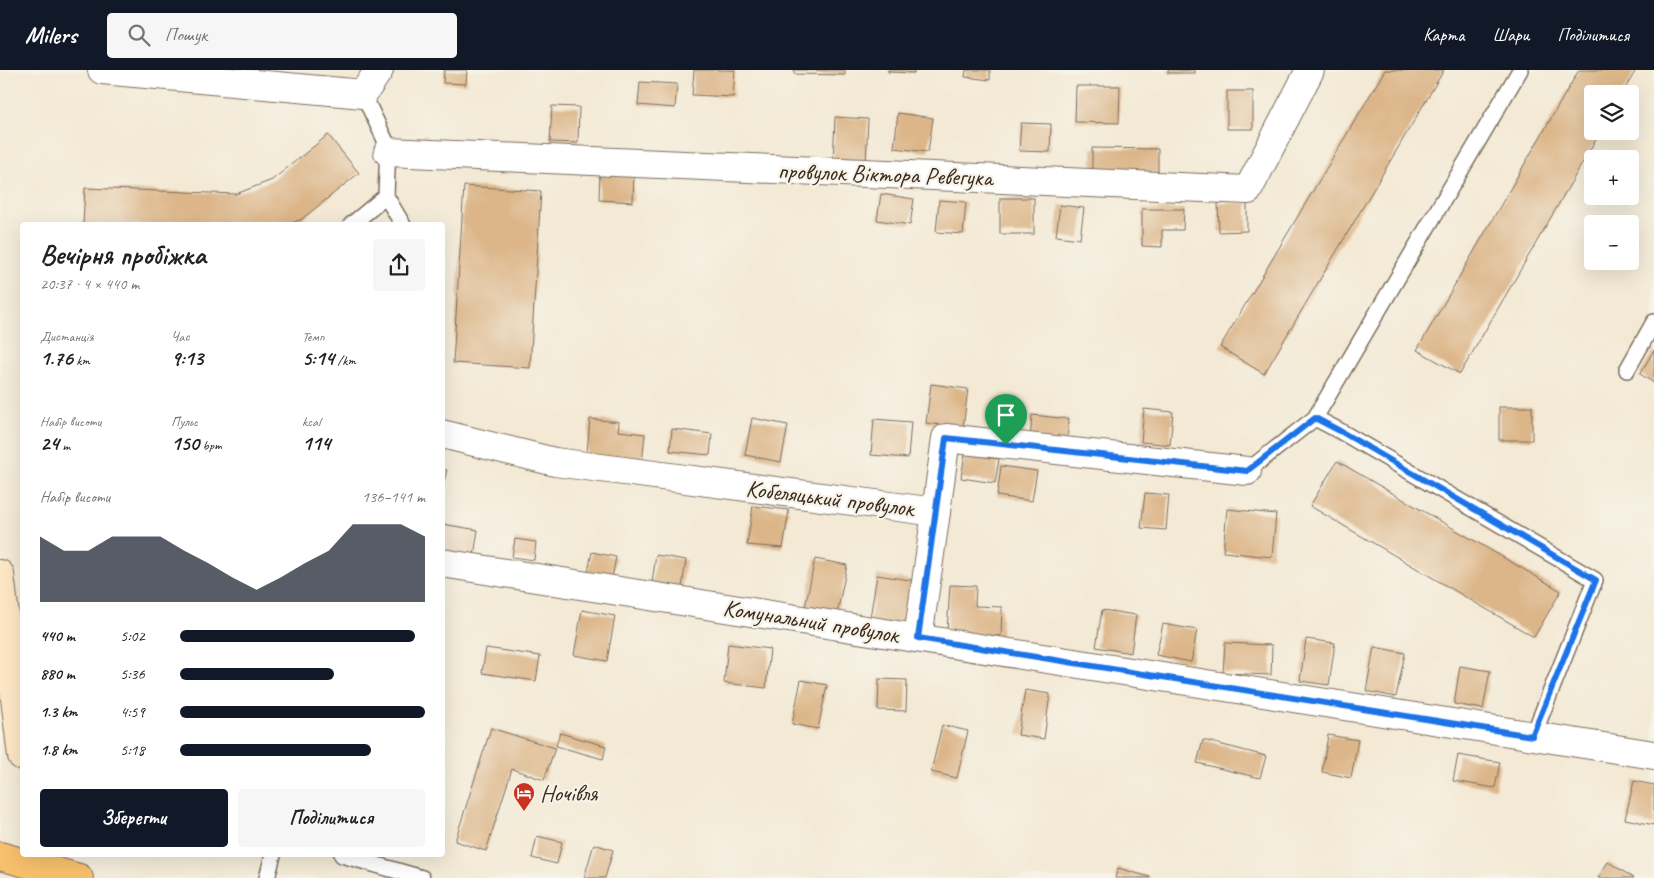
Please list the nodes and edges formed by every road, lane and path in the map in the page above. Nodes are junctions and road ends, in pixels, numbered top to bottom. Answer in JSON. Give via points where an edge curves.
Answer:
{"nodes":[{"id":1,"x":102,"y":70,"type":"edge"},
{"id":2,"x":379,"y":70,"type":"edge"},
{"id":3,"x":1310,"y":70,"type":"edge"},
{"id":4,"x":1520,"y":70,"type":"edge"},
{"id":5,"x":363,"y":94,"type":"junction"},
{"id":6,"x":388,"y":152,"type":"junction"},
{"id":7,"x":386,"y":196,"type":"junction"},
{"id":8,"x":355,"y":222,"type":"edge"},
{"id":9,"x":401,"y":222,"type":"edge"},
{"id":10,"x":1654,"y":322,"type":"edge"},
{"id":11,"x":1627,"y":370,"type":"dead end"},
{"id":12,"x":1315,"y":418,"type":"junction"},
{"id":13,"x":445,"y":429,"type":"edge"},
{"id":14,"x":1247,"y":471,"type":"joint"},
{"id":15,"x":936,"y":512,"type":"junction"},
{"id":16,"x":445,"y":563,"type":"edge"},
{"id":17,"x":1,"y":588,"type":"edge"},
{"id":18,"x":918,"y":638,"type":"junction"},
{"id":19,"x":1532,"y":736,"type":"junction"},
{"id":20,"x":20,"y":740,"type":"edge"},
{"id":21,"x":1654,"y":755,"type":"edge"},
{"id":22,"x":0,"y":856,"type":"edge"},
{"id":23,"x":272,"y":857,"type":"edge"},
{"id":24,"x":349,"y":857,"type":"edge"},
{"id":25,"x":36,"y":860,"type":"edge"},
{"id":26,"x":79,"y":878,"type":"edge"},
{"id":27,"x":266,"y":878,"type":"edge"},
{"id":28,"x":422,"y":878,"type":"edge"}],
"edges":[{"from":1,"to":5,"type":"street"},
{"from":2,"to":5,"type":"street"},
{"from":3,"to":6,"type":"street","name":"провулок Віктора Ревегука","via":[[1248,190]]},
{"from":4,"to":12,"type":"lane"},
{"from":5,"to":6,"type":"lane"},
{"from":6,"to":7,"type":"lane"},
{"from":7,"to":8,"type":"lane"},
{"from":7,"to":9,"type":"lane"},
{"from":10,"to":11,"type":"lane"},
{"from":12,"to":14,"type":"lane"},
{"from":12,"to":19,"type":"lane","via":[[1596,580]]},
{"from":13,"to":15,"type":"street","name":"Кобеляцький провулок","via":[[555,462]]},
{"from":14,"to":15,"type":"street","name":"Кобеляцький провулок","via":[[946,438]]},
{"from":15,"to":18,"type":"street"},
{"from":16,"to":18,"type":"street","name":"Комунальний провулок"},
{"from":17,"to":20,"type":"street"},
{"from":18,"to":19,"type":"street","name":"Комунальний провулок"},
{"from":19,"to":21,"type":"street","name":"Комунальний провулок"},
{"from":22,"to":25,"type":"highway"},
{"from":23,"to":27,"type":"lane"},
{"from":24,"to":28,"type":"lane"},
{"from":25,"to":26,"type":"highway"}]}
